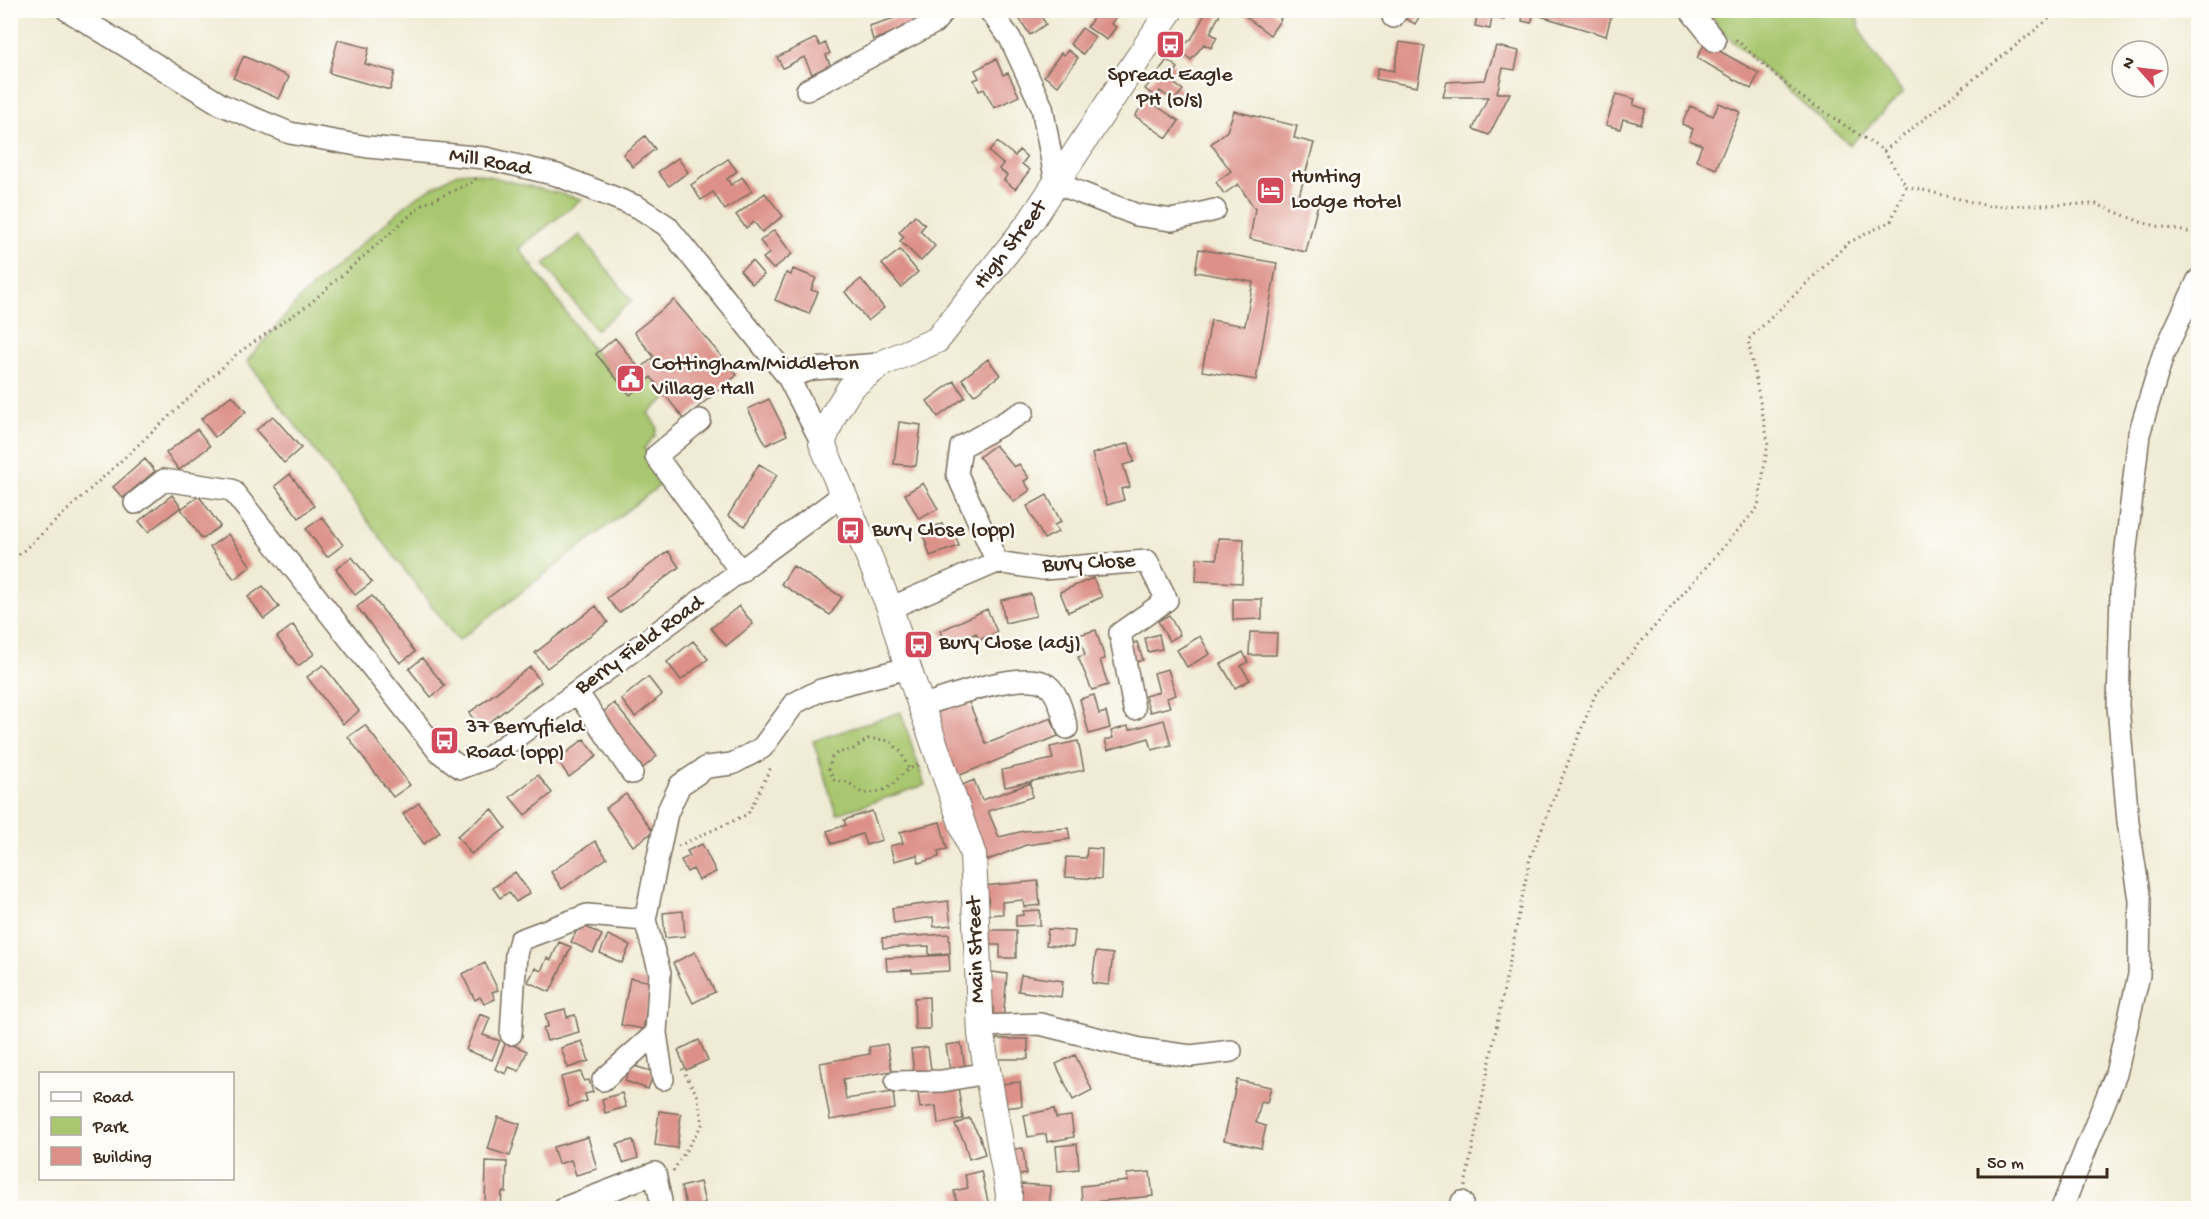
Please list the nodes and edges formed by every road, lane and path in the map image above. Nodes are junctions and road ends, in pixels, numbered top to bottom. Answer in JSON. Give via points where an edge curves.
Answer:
{"nodes":[{"id":1,"x":67,"y":10,"type":"edge"},
{"id":2,"x":945,"y":10,"type":"edge"},
{"id":3,"x":989,"y":10,"type":"edge"},
{"id":4,"x":1170,"y":10,"type":"edge"},
{"id":5,"x":1690,"y":10,"type":"edge"},
{"id":6,"x":2061,"y":10,"type":"edge"},
{"id":7,"x":1720,"y":35,"type":"joint"},
{"id":8,"x":807,"y":90,"type":"dead end"},
{"id":9,"x":1884,"y":151,"type":"junction"},
{"id":10,"x":485,"y":158,"type":"junction"},
{"id":11,"x":1056,"y":183,"type":"junction"},
{"id":12,"x":1906,"y":186,"type":"junction"},
{"id":13,"x":1215,"y":210,"type":"dead end"},
{"id":14,"x":2199,"y":234,"type":"edge"},
{"id":15,"x":2199,"y":280,"type":"edge"},
{"id":16,"x":881,"y":364,"type":"junction"},
{"id":17,"x":788,"y":377,"type":"junction"},
{"id":18,"x":1023,"y":412,"type":"dead end"},
{"id":19,"x":700,"y":420,"type":"dead end"},
{"id":20,"x":822,"y":443,"type":"junction"},
{"id":21,"x":844,"y":494,"type":"junction"},
{"id":22,"x":135,"y":503,"type":"dead end"},
{"id":23,"x":997,"y":562,"type":"junction"},
{"id":24,"x":10,"y":563,"type":"edge"},
{"id":25,"x":741,"y":572,"type":"junction"},
{"id":26,"x":890,"y":608,"type":"junction"},
{"id":27,"x":908,"y":668,"type":"junction"},
{"id":28,"x":577,"y":692,"type":"junction"},
{"id":29,"x":920,"y":702,"type":"junction"},
{"id":30,"x":1134,"y":709,"type":"dead end"},
{"id":31,"x":1068,"y":728,"type":"dead end"},
{"id":32,"x":777,"y":756,"type":"dead end"},
{"id":33,"x":940,"y":759,"type":"junction"},
{"id":34,"x":908,"y":768,"type":"junction"},
{"id":35,"x":632,"y":773,"type":"dead end"},
{"id":36,"x":660,"y":854,"type":"junction"},
{"id":37,"x":645,"y":921,"type":"junction"},
{"id":38,"x":981,"y":1026,"type":"junction"},
{"id":39,"x":656,"y":1033,"type":"junction"},
{"id":40,"x":512,"y":1034,"type":"dead end"},
{"id":41,"x":1231,"y":1051,"type":"dead end"},
{"id":42,"x":987,"y":1074,"type":"junction"},
{"id":43,"x":663,"y":1079,"type":"dead end"},
{"id":44,"x":603,"y":1080,"type":"dead end"},
{"id":45,"x":896,"y":1082,"type":"dead end"},
{"id":46,"x":658,"y":1201,"type":"edge"},
{"id":47,"x":1461,"y":1205,"type":"edge"},
{"id":48,"x":564,"y":1209,"type":"edge"},
{"id":49,"x":1008,"y":1209,"type":"edge"},
{"id":50,"x":2062,"y":1209,"type":"edge"}],
"edges":[{"from":1,"to":10,"type":"street","name":"Mill Road","via":[[222,105],[291,133],[368,147]]},
{"from":2,"to":8,"type":"street","via":[[934,23]]},
{"from":3,"to":11,"type":"street","via":[[1010,38],[1042,107]]},
{"from":4,"to":11,"type":"main road","name":"High Street"},
{"from":5,"to":7,"type":"street"},
{"from":6,"to":9,"type":"path"},
{"from":7,"to":9,"type":"path","via":[[1797,94]]},
{"from":9,"to":12,"type":"path"},
{"from":10,"to":17,"type":"street","name":"Mill Road","via":[[557,175],[638,207],[667,226]]},
{"from":10,"to":24,"type":"path","via":[[475,181],[422,205],[308,305],[238,353]]},
{"from":11,"to":13,"type":"street","via":[[1137,215],[1160,219]]},
{"from":11,"to":16,"type":"main road","name":"High Street","via":[[1031,221],[937,340]]},
{"from":12,"to":14,"type":"path","via":[[1988,206],[2096,204],[2143,224]]},
{"from":12,"to":47,"type":"path","via":[[1891,221],[1848,243],[1748,340],[1768,442],[1758,507],[1595,695],[1530,858]]},
{"from":15,"to":50,"type":"street","via":[[2163,355],[2139,434],[2121,592],[2118,706],[2127,822],[2140,900],[2139,975],[2116,1074]]},
{"from":16,"to":17,"type":"street","via":[[813,369]]},
{"from":16,"to":20,"type":"main road","name":"High Street","via":[[851,387]]},
{"from":17,"to":20,"type":"street","name":"Mill Road"},
{"from":18,"to":23,"type":"street","via":[[961,447],[957,474]]},
{"from":19,"to":25,"type":"street","via":[[656,456]]},
{"from":20,"to":21,"type":"main road","name":"Main Street"},
{"from":21,"to":25,"type":"street","name":"Berry Field Road"},
{"from":21,"to":26,"type":"main road","name":"Main Street"},
{"from":22,"to":28,"type":"street","name":"Berry Field Road","via":[[164,480],[232,490],[438,751],[461,768],[488,758]]},
{"from":23,"to":26,"type":"street"},
{"from":23,"to":30,"type":"street","name":"Bury Close","via":[[1043,569],[1147,561],[1167,600],[1120,633]]},
{"from":25,"to":28,"type":"street","name":"Berry Field Road"},
{"from":26,"to":27,"type":"main road","name":"Main Street"},
{"from":27,"to":29,"type":"main road","name":"Main Street"},
{"from":27,"to":36,"type":"street","via":[[821,690],[795,703],[762,748],[732,764],[707,768],[680,785],[667,813]]},
{"from":28,"to":35,"type":"street"},
{"from":29,"to":31,"type":"street","via":[[982,686],[1045,683],[1054,691]]},
{"from":29,"to":33,"type":"main road","name":"Main Street"},
{"from":32,"to":36,"type":"path","via":[[748,814]]},
{"from":33,"to":34,"type":"path"},
{"from":33,"to":38,"type":"main road","name":"Main Street","via":[[973,855]]},
{"from":34,"to":34,"type":"path","via":[[889,790],[869,793],[834,780],[829,769],[837,753],[852,750],[868,739],[890,741],[902,753]]},
{"from":36,"to":37,"type":"street"},
{"from":37,"to":39,"type":"street","via":[[660,973]]},
{"from":37,"to":40,"type":"street","via":[[587,915],[520,940]]},
{"from":38,"to":41,"type":"street","via":[[1040,1024],[1140,1049],[1191,1056]]},
{"from":38,"to":42,"type":"main road","name":"Main Street"},
{"from":39,"to":43,"type":"street"},
{"from":39,"to":44,"type":"street"},
{"from":39,"to":46,"type":"path","via":[[692,1084],[703,1123]]},
{"from":42,"to":45,"type":"street","via":[[942,1081]]},
{"from":42,"to":49,"type":"main road","name":"Main Street","via":[[1009,1194]]},
{"from":46,"to":48,"type":"street","via":[[655,1173]]}]}
